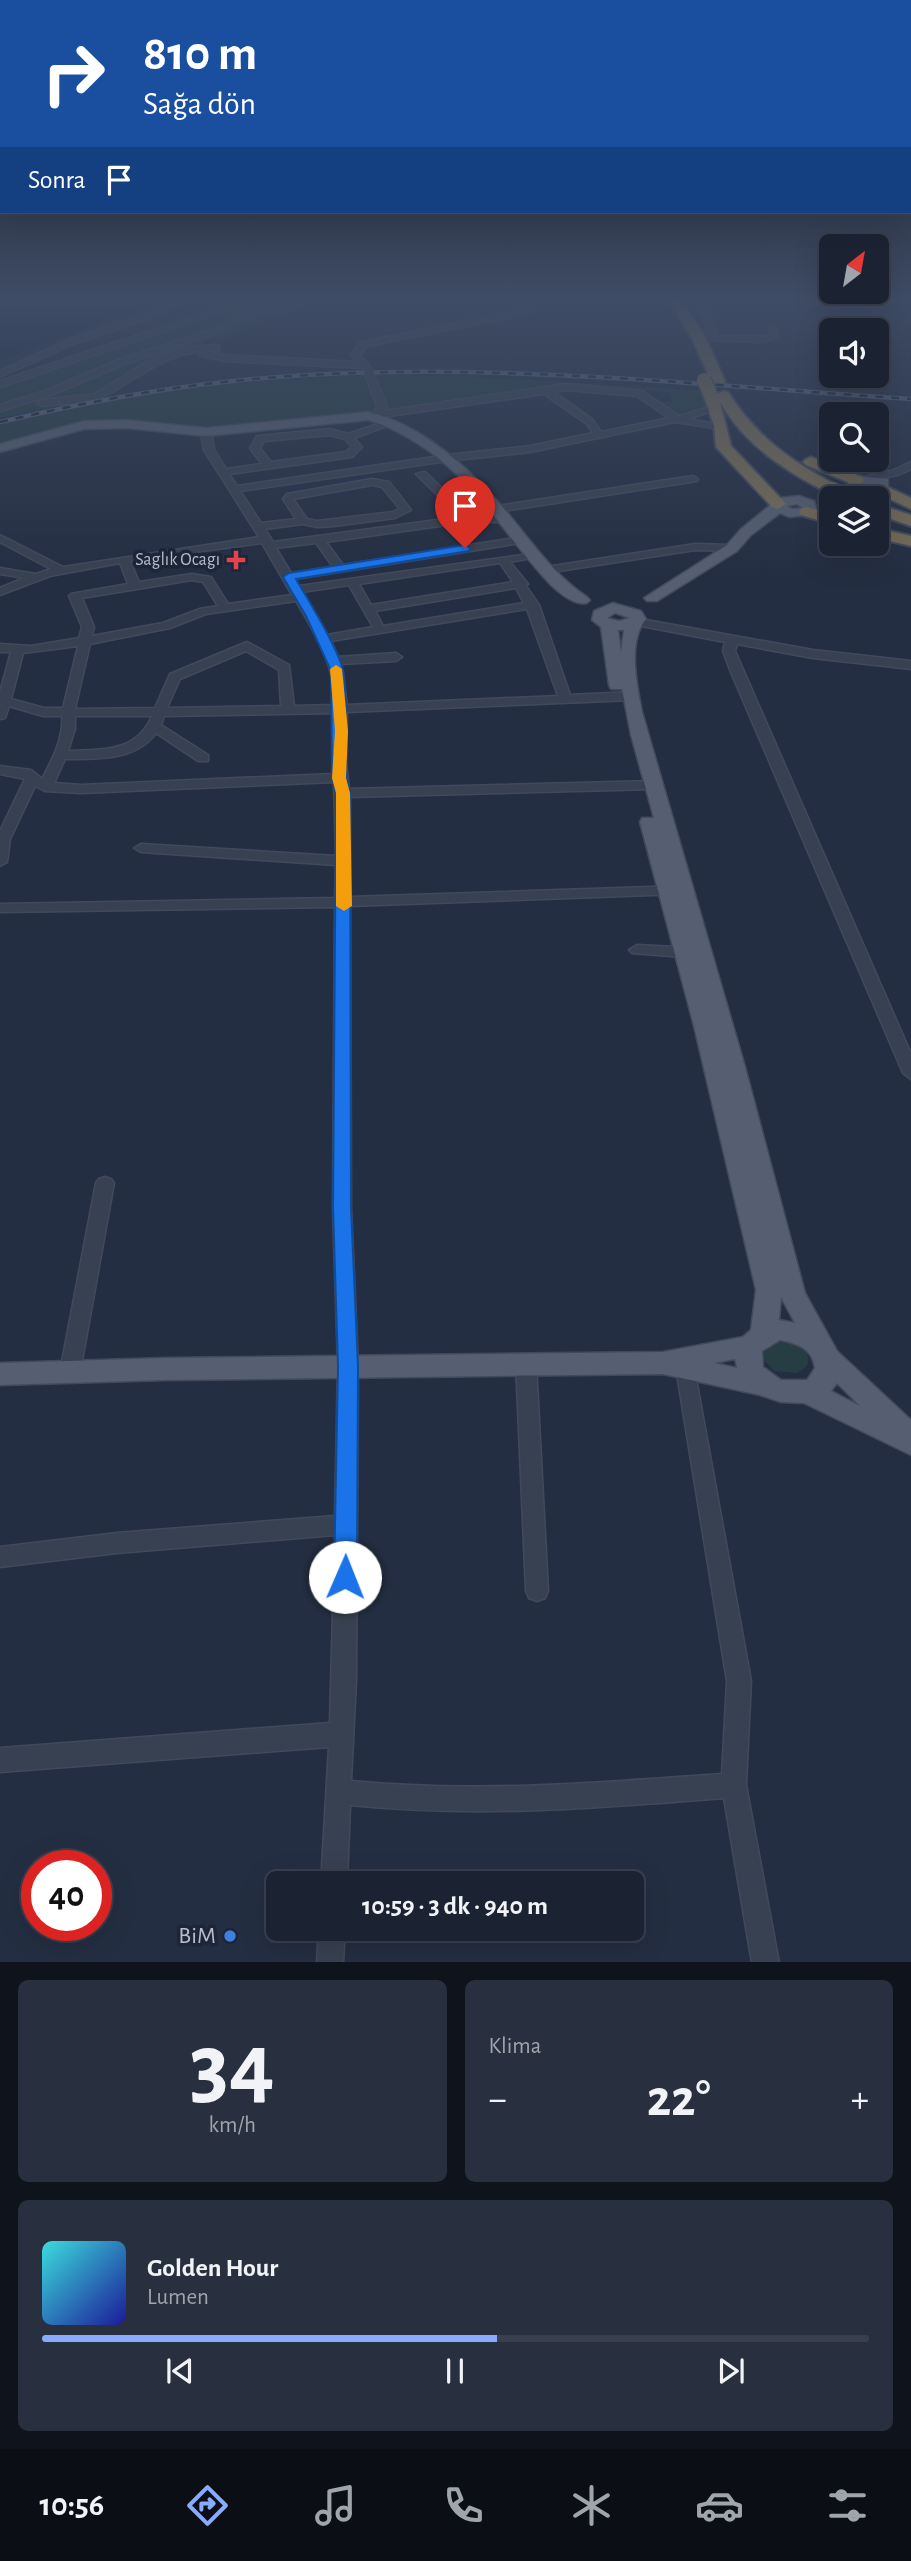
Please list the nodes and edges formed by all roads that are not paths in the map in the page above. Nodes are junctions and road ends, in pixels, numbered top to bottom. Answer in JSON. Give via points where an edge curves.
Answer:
{"nodes":[{"id":1,"x":547,"y":391,"type":"edge"},
{"id":2,"x":21,"y":392,"type":"edge"},
{"id":3,"x":52,"y":392,"type":"edge"},
{"id":4,"x":105,"y":392,"type":"edge"},
{"id":5,"x":376,"y":392,"type":"edge"},
{"id":6,"x":543,"y":392,"type":"edge"},
{"id":7,"x":621,"y":392,"type":"edge"},
{"id":8,"x":715,"y":392,"type":"edge"},
{"id":9,"x":716,"y":392,"type":"edge"},
{"id":10,"x":717,"y":395,"type":"junction"},
{"id":11,"x":0,"y":399,"type":"edge"},
{"id":12,"x":0,"y":410,"type":"edge"},
{"id":13,"x":380,"y":417,"type":"junction"},
{"id":14,"x":678,"y":420,"type":"junction"},
{"id":15,"x":721,"y":426,"type":"junction"},
{"id":16,"x":206,"y":432,"type":"junction"},
{"id":17,"x":599,"y":435,"type":"junction"},
{"id":18,"x":348,"y":437,"type":"junction"},
{"id":19,"x":0,"y":448,"type":"edge"},
{"id":20,"x":447,"y":458,"type":"junction"},
{"id":21,"x":911,"y":465,"type":"edge"},
{"id":22,"x":269,"y":466,"type":"junction"},
{"id":23,"x":223,"y":472,"type":"junction"},
{"id":24,"x":421,"y":474,"type":"dead end"},
{"id":25,"x":911,"y":474,"type":"edge"},
{"id":26,"x":693,"y":479,"type":"dead end"},
{"id":27,"x":856,"y":480,"type":"junction"},
{"id":28,"x":853,"y":486,"type":"edge"},
{"id":29,"x":887,"y":486,"type":"edge"},
{"id":30,"x":234,"y":489,"type":"junction"},
{"id":31,"x":889,"y":493,"type":"edge"},
{"id":32,"x":807,"y":502,"type":"edge"},
{"id":33,"x":911,"y":504,"type":"edge"},
{"id":34,"x":889,"y":513,"type":"edge"},
{"id":35,"x":501,"y":514,"type":"junction"},
{"id":36,"x":468,"y":519,"type":"junction"},
{"id":37,"x":303,"y":520,"type":"junction"},
{"id":38,"x":889,"y":521,"type":"edge"},
{"id":39,"x":911,"y":521,"type":"edge"},
{"id":40,"x":911,"y":528,"type":"edge"},
{"id":41,"x":889,"y":536,"type":"edge"},
{"id":42,"x":264,"y":537,"type":"junction"},
{"id":43,"x":0,"y":538,"type":"edge"},
{"id":44,"x":319,"y":540,"type":"junction"},
{"id":45,"x":521,"y":540,"type":"junction"},
{"id":46,"x":911,"y":541,"type":"edge"},
{"id":47,"x":732,"y":548,"type":"junction"},
{"id":48,"x":533,"y":555,"type":"junction"},
{"id":49,"x":124,"y":559,"type":"junction"},
{"id":50,"x":502,"y":559,"type":"junction"},
{"id":51,"x":340,"y":568,"type":"junction"},
{"id":52,"x":61,"y":570,"type":"junction"},
{"id":53,"x":547,"y":570,"type":"junction"},
{"id":54,"x":0,"y":571,"type":"edge"},
{"id":55,"x":36,"y":577,"type":"junction"},
{"id":56,"x":353,"y":583,"type":"junction"},
{"id":57,"x":522,"y":584,"type":"junction"},
{"id":58,"x":135,"y":586,"type":"junction"},
{"id":59,"x":294,"y":588,"type":"junction"},
{"id":60,"x":0,"y":592,"type":"edge"},
{"id":61,"x":652,"y":598,"type":"junction"},
{"id":62,"x":533,"y":605,"type":"junction"},
{"id":63,"x":225,"y":608,"type":"junction"},
{"id":64,"x":369,"y":609,"type":"junction"},
{"id":65,"x":609,"y":614,"type":"junction"},
{"id":66,"x":635,"y":620,"type":"junction"},
{"id":67,"x":380,"y":630,"type":"junction"},
{"id":68,"x":732,"y":638,"type":"junction"},
{"id":69,"x":322,"y":639,"type":"junction"},
{"id":70,"x":85,"y":641,"type":"junction"},
{"id":71,"x":0,"y":648,"type":"edge"},
{"id":72,"x":18,"y":649,"type":"junction"},
{"id":73,"x":396,"y":657,"type":"dead end"},
{"id":74,"x":332,"y":661,"type":"junction"},
{"id":75,"x":911,"y":665,"type":"edge"},
{"id":76,"x":3,"y":695,"type":"edge"},
{"id":77,"x":625,"y":696,"type":"junction"},
{"id":78,"x":565,"y":699,"type":"junction"},
{"id":79,"x":340,"y":709,"type":"junction"},
{"id":80,"x":288,"y":710,"type":"junction"},
{"id":81,"x":162,"y":712,"type":"junction"},
{"id":82,"x":68,"y":713,"type":"junction"},
{"id":83,"x":0,"y":715,"type":"edge"},
{"id":84,"x":154,"y":726,"type":"junction"},
{"id":85,"x":60,"y":755,"type":"junction"},
{"id":86,"x":203,"y":758,"type":"dead end"},
{"id":87,"x":0,"y":770,"type":"edge"},
{"id":88,"x":38,"y":783,"type":"junction"},
{"id":89,"x":647,"y":785,"type":"junction"},
{"id":90,"x":341,"y":786,"type":"junction"},
{"id":91,"x":141,"y":848,"type":"dead end"},
{"id":92,"x":343,"y":861,"type":"junction"},
{"id":93,"x":0,"y":862,"type":"edge"},
{"id":94,"x":676,"y":890,"type":"junction"},
{"id":95,"x":344,"y":902,"type":"junction"},
{"id":96,"x":0,"y":908,"type":"edge"},
{"id":97,"x":637,"y":950,"type":"dead end"},
{"id":98,"x":694,"y":953,"type":"junction"},
{"id":99,"x":911,"y":1073,"type":"edge"},
{"id":100,"x":105,"y":1183,"type":"dead end"},
{"id":101,"x":757,"y":1340,"type":"junction"},
{"id":102,"x":825,"y":1352,"type":"junction"},
{"id":103,"x":526,"y":1363,"type":"junction"},
{"id":104,"x":348,"y":1366,"type":"junction"},
{"id":105,"x":675,"y":1366,"type":"junction"},
{"id":106,"x":70,"y":1372,"type":"junction"},
{"id":107,"x":0,"y":1374,"type":"edge"},
{"id":108,"x":766,"y":1385,"type":"junction"},
{"id":109,"x":808,"y":1392,"type":"junction"},
{"id":110,"x":911,"y":1437,"type":"edge"},
{"id":111,"x":911,"y":1444,"type":"edge"},
{"id":112,"x":346,"y":1525,"type":"junction"},
{"id":113,"x":0,"y":1557,"type":"edge"},
{"id":114,"x":537,"y":1591,"type":"dead end"},
{"id":115,"x":342,"y":1734,"type":"junction"},
{"id":116,"x":0,"y":1760,"type":"edge"},
{"id":117,"x":734,"y":1785,"type":"junction"},
{"id":118,"x":339,"y":1792,"type":"junction"},
{"id":119,"x":335,"y":1871,"type":"edge"},
{"id":120,"x":332,"y":1941,"type":"edge"},
{"id":121,"x":331,"y":1962,"type":"edge"},
{"id":122,"x":766,"y":1962,"type":"edge"}],
"edges":[{"from":1,"to":17,"type":"street","via":[[590,422]]},
{"from":2,"to":11,"type":"street"},
{"from":3,"to":12,"type":"street"},
{"from":4,"to":12,"type":"street"},
{"from":5,"to":13,"type":"street","via":[[382,406]]},
{"from":6,"to":13,"type":"street"},
{"from":7,"to":14,"type":"street","via":[[639,393]]},
{"from":8,"to":10,"type":"highway"},
{"from":9,"to":10,"type":"highway"},
{"from":10,"to":14,"type":"street"},
{"from":10,"to":15,"type":"highway"},
{"from":10,"to":27,"type":"highway","via":[[791,453]]},
{"from":10,"to":32,"type":"highway"},
{"from":13,"to":16,"type":"main road"},
{"from":13,"to":18,"type":"street"},
{"from":13,"to":20,"type":"main road"},
{"from":14,"to":15,"type":"street"},
{"from":14,"to":17,"type":"street"},
{"from":15,"to":32,"type":"highway"},
{"from":15,"to":32,"type":"highway","via":[[724,447]]},
{"from":16,"to":19,"type":"main road","via":[[107,424],[65,429]]},
{"from":16,"to":23,"type":"street","via":[[209,450]]},
{"from":17,"to":20,"type":"street","via":[[530,449]]},
{"from":18,"to":22,"type":"street","via":[[357,447],[349,455]]},
{"from":18,"to":22,"type":"street","via":[[330,432],[260,438],[255,448]]},
{"from":20,"to":30,"type":"street"},
{"from":20,"to":35,"type":"main road"},
{"from":21,"to":27,"type":"street"},
{"from":22,"to":23,"type":"street"},
{"from":23,"to":30,"type":"street"},
{"from":24,"to":36,"type":"street"},
{"from":25,"to":29,"type":"street"},
{"from":26,"to":35,"type":"street"},
{"from":27,"to":28,"type":"main road"},
{"from":30,"to":42,"type":"street"},
{"from":31,"to":33,"type":"highway"},
{"from":32,"to":47,"type":"main road","via":[[765,520]]},
{"from":34,"to":39,"type":"highway"},
{"from":35,"to":36,"type":"street"},
{"from":35,"to":45,"type":"main road"},
{"from":36,"to":44,"type":"street"},
{"from":37,"to":37,"type":"street","via":[[288,499],[291,496],[372,482],[385,484],[406,510],[334,523]]},
{"from":37,"to":42,"type":"street"},
{"from":38,"to":40,"type":"highway"},
{"from":41,"to":46,"type":"highway"},
{"from":42,"to":44,"type":"street"},
{"from":42,"to":49,"type":"street"},
{"from":42,"to":59,"type":"street"},
{"from":43,"to":52,"type":"street"},
{"from":44,"to":51,"type":"street"},
{"from":45,"to":48,"type":"main road"},
{"from":45,"to":51,"type":"street"},
{"from":47,"to":53,"type":"street","via":[[695,547]]},
{"from":47,"to":61,"type":"main road"},
{"from":48,"to":50,"type":"street"},
{"from":48,"to":53,"type":"main road"},
{"from":49,"to":52,"type":"street"},
{"from":49,"to":58,"type":"street"},
{"from":50,"to":56,"type":"street"},
{"from":50,"to":57,"type":"street"},
{"from":51,"to":59,"type":"street"},
{"from":52,"to":55,"type":"street"},
{"from":53,"to":65,"type":"main road","via":[[557,583]]},
{"from":54,"to":55,"type":"street"},
{"from":55,"to":60,"type":"street"},
{"from":56,"to":59,"type":"street"},
{"from":56,"to":64,"type":"street"},
{"from":57,"to":62,"type":"street"},
{"from":57,"to":64,"type":"street"},
{"from":58,"to":63,"type":"street","via":[[207,579]]},
{"from":58,"to":70,"type":"street","via":[[75,596],[88,627]]},
{"from":59,"to":63,"type":"street"},
{"from":59,"to":69,"type":"street"},
{"from":61,"to":65,"type":"main road"},
{"from":61,"to":66,"type":"main road"},
{"from":62,"to":67,"type":"street"},
{"from":62,"to":78,"type":"street"},
{"from":63,"to":70,"type":"street","via":[[166,626]]},
{"from":64,"to":67,"type":"street"},
{"from":65,"to":66,"type":"main road"},
{"from":65,"to":77,"type":"main road"},
{"from":66,"to":68,"type":"street"},
{"from":66,"to":77,"type":"main road","via":[[628,641]]},
{"from":67,"to":69,"type":"street"},
{"from":68,"to":75,"type":"street","via":[[813,654]]},
{"from":68,"to":99,"type":"street","via":[[729,651],[736,670]]},
{"from":69,"to":74,"type":"street"},
{"from":70,"to":72,"type":"street"},
{"from":70,"to":82,"type":"street"},
{"from":71,"to":72,"type":"street"},
{"from":72,"to":76,"type":"street"},
{"from":73,"to":74,"type":"street"},
{"from":74,"to":79,"type":"street"},
{"from":76,"to":82,"type":"street","via":[[43,712]]},
{"from":76,"to":83,"type":"street"},
{"from":77,"to":78,"type":"street"},
{"from":77,"to":89,"type":"main road"},
{"from":78,"to":79,"type":"street"},
{"from":79,"to":80,"type":"street"},
{"from":79,"to":90,"type":"street"},
{"from":80,"to":81,"type":"street"},
{"from":80,"to":81,"type":"street","via":[[285,668],[247,646],[174,677]]},
{"from":81,"to":82,"type":"street"},
{"from":81,"to":84,"type":"street"},
{"from":82,"to":85,"type":"street","via":[[71,720]]},
{"from":84,"to":85,"type":"street","via":[[140,746],[115,753]]},
{"from":84,"to":86,"type":"street"},
{"from":85,"to":88,"type":"street"},
{"from":87,"to":88,"type":"street","via":[[26,773]]},
{"from":88,"to":90,"type":"street","via":[[81,789]]},
{"from":88,"to":93,"type":"street","via":[[3,839]]},
{"from":89,"to":90,"type":"street"},
{"from":89,"to":94,"type":"main road"},
{"from":90,"to":92,"type":"street"},
{"from":91,"to":92,"type":"street"},
{"from":92,"to":95,"type":"street"},
{"from":94,"to":95,"type":"street"},
{"from":94,"to":98,"type":"main road"},
{"from":95,"to":96,"type":"street"},
{"from":95,"to":104,"type":"street","via":[[342,1208]]},
{"from":97,"to":98,"type":"street"},
{"from":98,"to":101,"type":"main road","via":[[769,1290]]},
{"from":98,"to":102,"type":"main road","via":[[792,1293]]},
{"from":100,"to":106,"type":"street"},
{"from":101,"to":102,"type":"main road","via":[[780,1329],[793,1331],[806,1335]]},
{"from":101,"to":105,"type":"main road"},
{"from":101,"to":108,"type":"main road","via":[[747,1356],[749,1366]]},
{"from":102,"to":109,"type":"main road","via":[[829,1371],[825,1380]]},
{"from":102,"to":110,"type":"main road"},
{"from":103,"to":104,"type":"main road"},
{"from":103,"to":105,"type":"main road"},
{"from":103,"to":114,"type":"street"},
{"from":104,"to":106,"type":"main road"},
{"from":104,"to":112,"type":"street"},
{"from":105,"to":108,"type":"main road"},
{"from":105,"to":117,"type":"street","via":[[739,1681]]},
{"from":106,"to":107,"type":"main road"},
{"from":108,"to":109,"type":"main road","via":[[792,1393]]},
{"from":109,"to":111,"type":"main road"},
{"from":112,"to":113,"type":"street"},
{"from":112,"to":115,"type":"street"},
{"from":115,"to":116,"type":"street"},
{"from":115,"to":118,"type":"street"},
{"from":117,"to":118,"type":"street","via":[[554,1799],[412,1799]]},
{"from":117,"to":122,"type":"street"},
{"from":118,"to":119,"type":"street"},
{"from":120,"to":121,"type":"street"}]}
